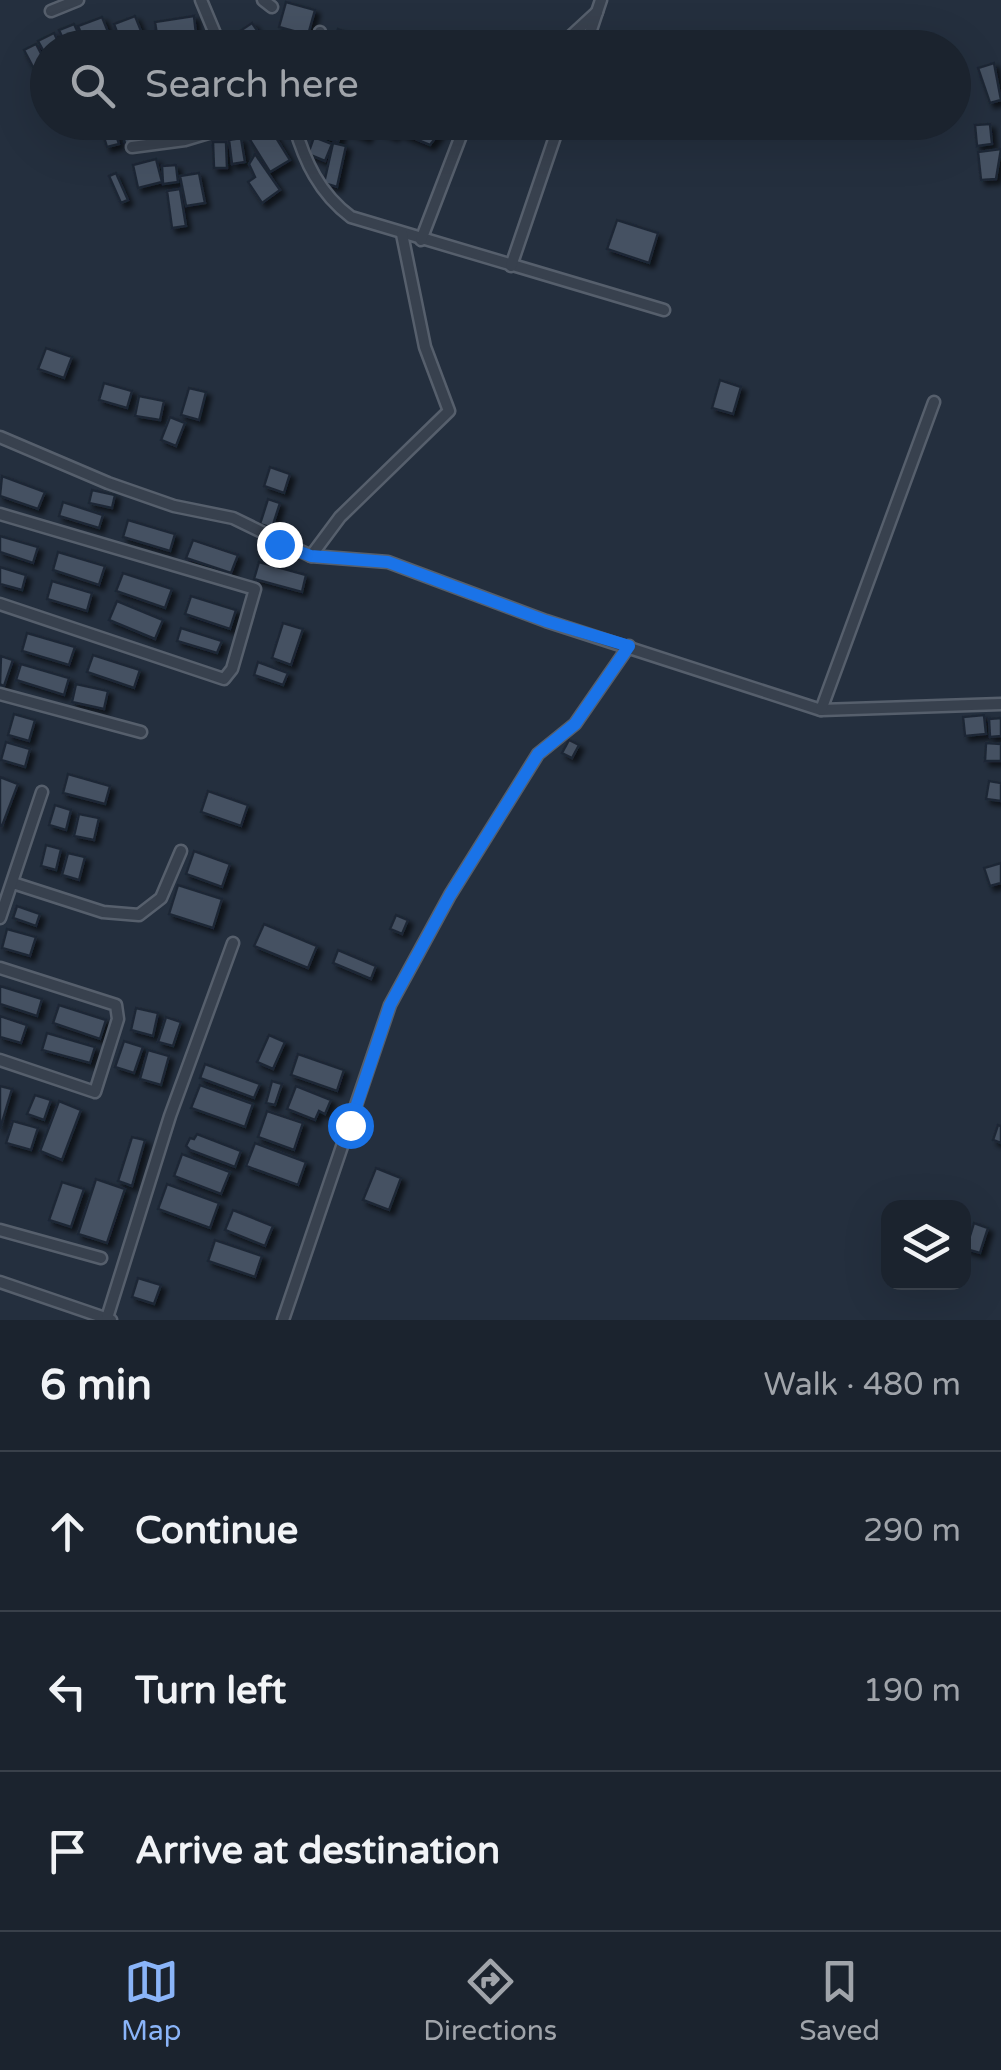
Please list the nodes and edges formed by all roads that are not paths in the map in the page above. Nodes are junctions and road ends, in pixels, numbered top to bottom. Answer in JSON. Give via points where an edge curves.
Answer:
{"nodes":[{"id":1,"x":78,"y":0,"type":"edge"},
{"id":2,"x":201,"y":0,"type":"edge"},
{"id":3,"x":599,"y":6,"type":"edge"},
{"id":4,"x":51,"y":10,"type":"dead end"},
{"id":5,"x":214,"y":30,"type":"edge"},
{"id":6,"x":576,"y":30,"type":"edge"},
{"id":7,"x":591,"y":30,"type":"edge"},
{"id":8,"x":185,"y":140,"type":"edge"},
{"id":9,"x":297,"y":140,"type":"edge"},
{"id":10,"x":459,"y":140,"type":"edge"},
{"id":11,"x":554,"y":140,"type":"edge"},
{"id":12,"x":132,"y":147,"type":"dead end"},
{"id":13,"x":402,"y":234,"type":"junction"},
{"id":14,"x":421,"y":240,"type":"junction"},
{"id":15,"x":511,"y":266,"type":"junction"},
{"id":16,"x":664,"y":310,"type":"dead end"},
{"id":17,"x":934,"y":402,"type":"dead end"},
{"id":18,"x":0,"y":437,"type":"edge"},
{"id":19,"x":0,"y":514,"type":"edge"},
{"id":20,"x":311,"y":556,"type":"junction"},
{"id":21,"x":0,"y":604,"type":"edge"},
{"id":22,"x":629,"y":646,"type":"junction"},
{"id":23,"x":0,"y":694,"type":"edge"},
{"id":24,"x":1001,"y":704,"type":"edge"},
{"id":25,"x":821,"y":710,"type":"junction"},
{"id":26,"x":141,"y":732,"type":"dead end"},
{"id":27,"x":42,"y":792,"type":"dead end"},
{"id":28,"x":181,"y":851,"type":"dead end"},
{"id":29,"x":13,"y":882,"type":"junction"},
{"id":30,"x":0,"y":918,"type":"edge"},
{"id":31,"x":233,"y":943,"type":"dead end"},
{"id":32,"x":0,"y":968,"type":"edge"},
{"id":33,"x":0,"y":1060,"type":"edge"},
{"id":34,"x":0,"y":1230,"type":"edge"},
{"id":35,"x":101,"y":1258,"type":"dead end"},
{"id":36,"x":0,"y":1282,"type":"edge"},
{"id":37,"x":109,"y":1319,"type":"edge"},
{"id":38,"x":283,"y":1320,"type":"edge"}],
"edges":[{"from":1,"to":4,"type":"street"},
{"from":2,"to":5,"type":"street"},
{"from":3,"to":6,"type":"street"},
{"from":3,"to":7,"type":"street"},
{"from":8,"to":12,"type":"street"},
{"from":9,"to":13,"type":"street","via":[[331,202],[351,217]]},
{"from":10,"to":14,"type":"street"},
{"from":11,"to":15,"type":"street"},
{"from":13,"to":14,"type":"street"},
{"from":13,"to":20,"type":"street","via":[[424,347],[449,410],[340,517]]},
{"from":14,"to":15,"type":"street"},
{"from":15,"to":16,"type":"street"},
{"from":17,"to":25,"type":"street"},
{"from":18,"to":20,"type":"street","via":[[174,506],[233,518]]},
{"from":19,"to":21,"type":"street","via":[[255,589],[224,678]]},
{"from":20,"to":22,"type":"street","via":[[388,562]]},
{"from":22,"to":25,"type":"street"},
{"from":22,"to":38,"type":"street","via":[[575,724],[538,754],[390,1005]]},
{"from":23,"to":26,"type":"street"},
{"from":24,"to":25,"type":"street"},
{"from":27,"to":29,"type":"street"},
{"from":28,"to":29,"type":"street","via":[[161,898],[139,915],[103,912]]},
{"from":29,"to":30,"type":"street"},
{"from":31,"to":37,"type":"street","via":[[170,1116]]},
{"from":32,"to":33,"type":"street","via":[[116,1006],[118,1019],[95,1092]]},
{"from":34,"to":35,"type":"street"},
{"from":36,"to":37,"type":"street"}]}
